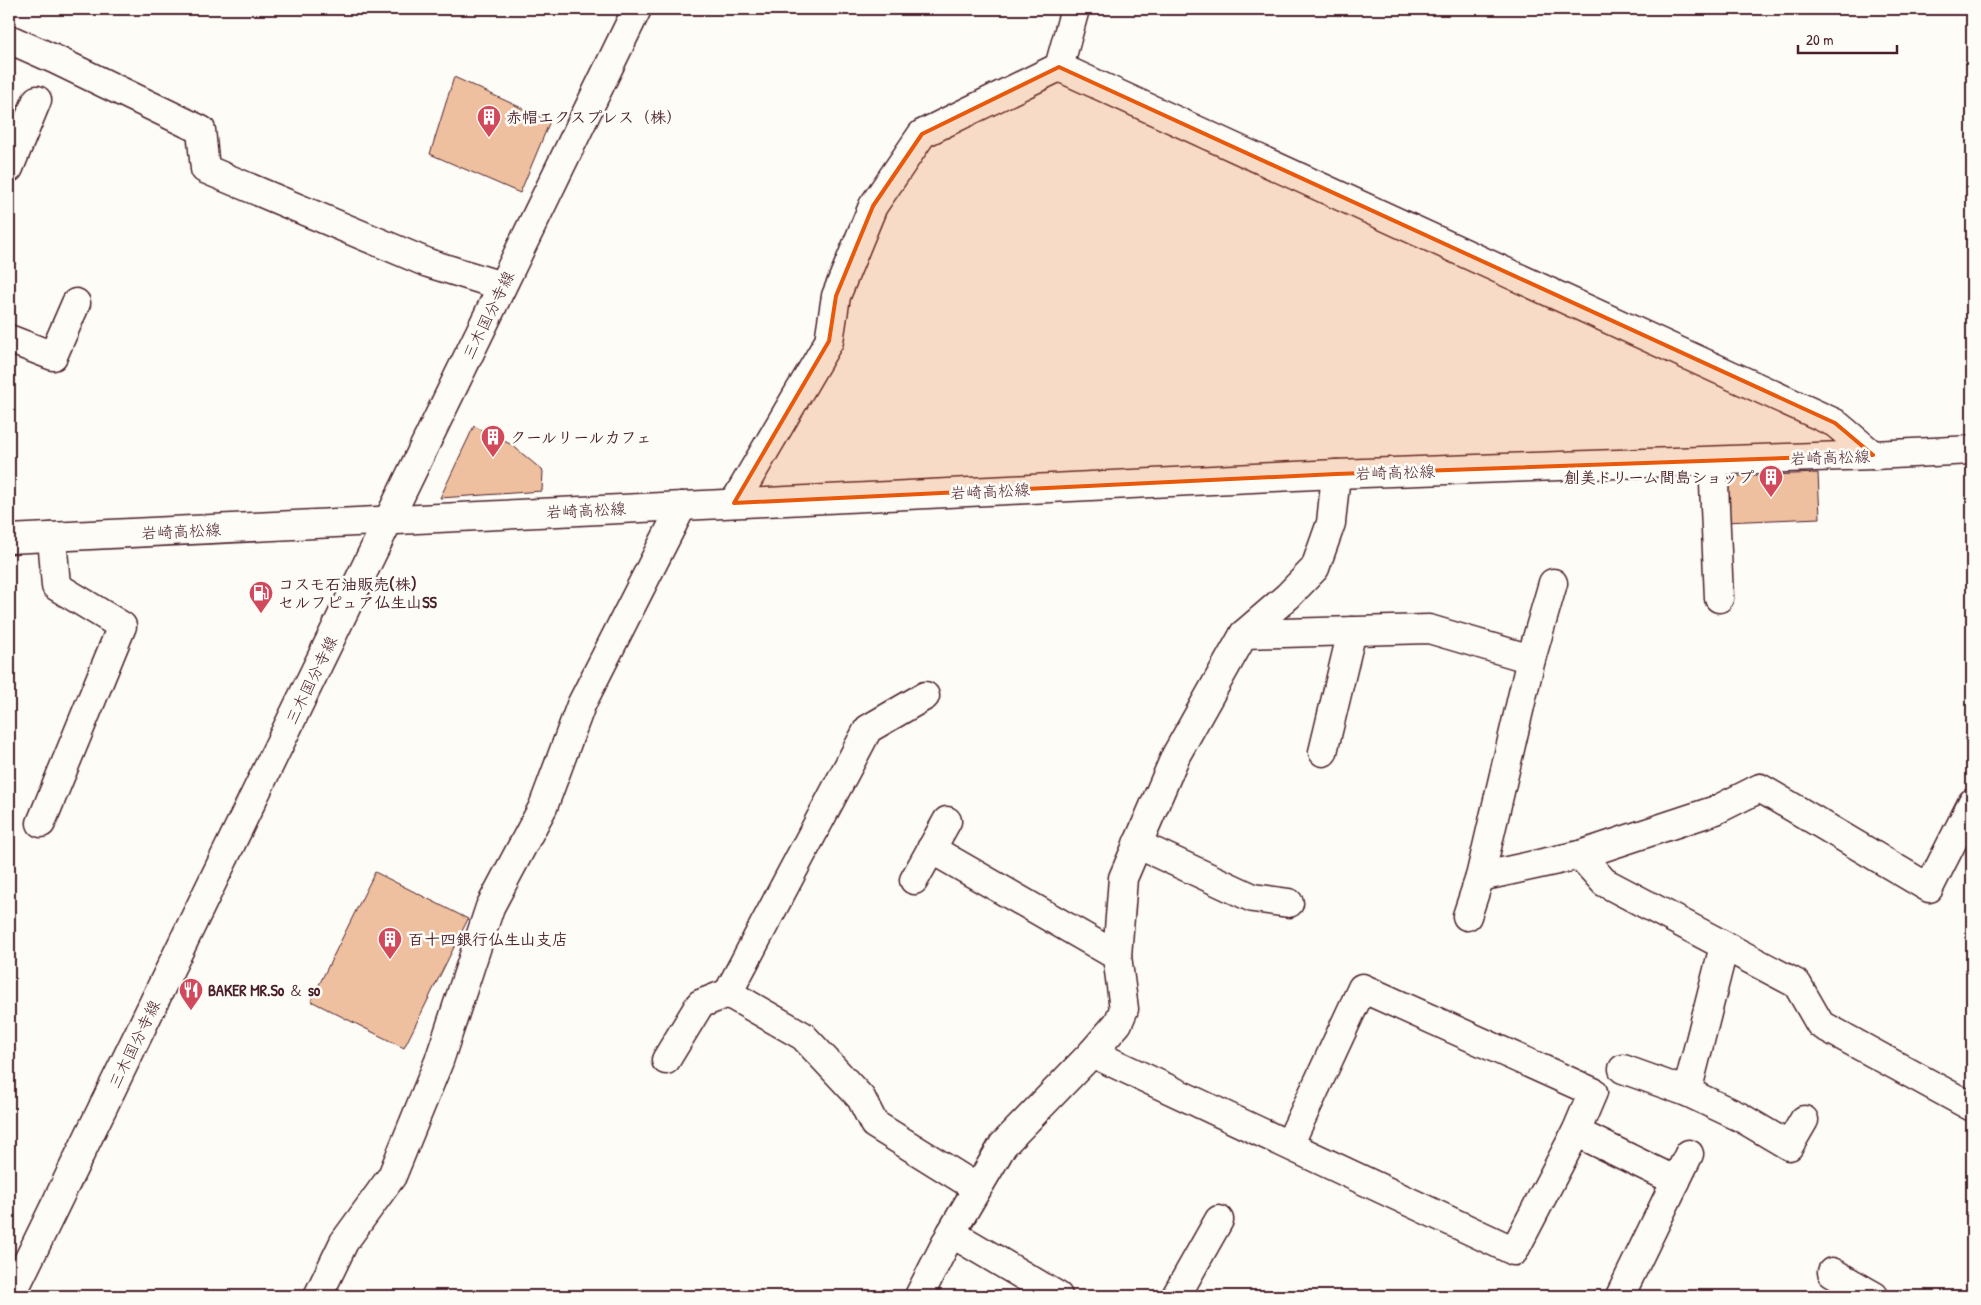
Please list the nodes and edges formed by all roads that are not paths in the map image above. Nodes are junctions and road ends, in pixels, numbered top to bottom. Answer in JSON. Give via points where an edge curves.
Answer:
{"nodes":[{"id":1,"x":637,"y":9,"type":"edge"},
{"id":2,"x":1075,"y":9,"type":"edge"},
{"id":3,"x":9,"y":39,"type":"edge"},
{"id":4,"x":1059,"y":67,"type":"junction"},
{"id":5,"x":38,"y":100,"type":"dead end"},
{"id":6,"x":9,"y":168,"type":"edge"},
{"id":7,"x":502,"y":286,"type":"junction"},
{"id":8,"x":76,"y":303,"type":"dead end"},
{"id":9,"x":9,"y":338,"type":"edge"},
{"id":10,"x":1972,"y":450,"type":"edge"},
{"id":11,"x":1873,"y":455,"type":"junction"},
{"id":12,"x":1713,"y":461,"type":"junction"},
{"id":13,"x":1336,"y":474,"type":"junction"},
{"id":14,"x":734,"y":503,"type":"junction"},
{"id":15,"x":682,"y":506,"type":"junction"},
{"id":16,"x":388,"y":520,"type":"junction"},
{"id":17,"x":52,"y":537,"type":"junction"},
{"id":18,"x":9,"y":540,"type":"edge"},
{"id":19,"x":1553,"y":583,"type":"dead end"},
{"id":20,"x":1719,"y":598,"type":"dead end"},
{"id":21,"x":1352,"y":631,"type":"junction"},
{"id":22,"x":1244,"y":634,"type":"junction"},
{"id":23,"x":1532,"y":659,"type":"junction"},
{"id":24,"x":925,"y":696,"type":"dead end"},
{"id":25,"x":1323,"y":752,"type":"dead end"},
{"id":26,"x":1972,"y":803,"type":"edge"},
{"id":27,"x":947,"y":821,"type":"dead end"},
{"id":28,"x":41,"y":823,"type":"dead end"},
{"id":29,"x":1137,"y":844,"type":"junction"},
{"id":30,"x":931,"y":849,"type":"junction"},
{"id":31,"x":1580,"y":855,"type":"junction"},
{"id":32,"x":1480,"y":877,"type":"junction"},
{"id":33,"x":914,"y":880,"type":"dead end"},
{"id":34,"x":1289,"y":903,"type":"dead end"},
{"id":35,"x":1467,"y":916,"type":"dead end"},
{"id":36,"x":1724,"y":946,"type":"junction"},
{"id":37,"x":1117,"y":956,"type":"junction"},
{"id":38,"x":728,"y":992,"type":"junction"},
{"id":39,"x":1092,"y":1053,"type":"junction"},
{"id":40,"x":666,"y":1060,"type":"dead end"},
{"id":41,"x":1623,"y":1069,"type":"dead end"},
{"id":42,"x":1687,"y":1092,"type":"junction"},
{"id":43,"x":1972,"y":1107,"type":"edge"},
{"id":44,"x":1804,"y":1120,"type":"dead end"},
{"id":45,"x":1576,"y":1132,"type":"junction"},
{"id":46,"x":1289,"y":1146,"type":"junction"},
{"id":47,"x":1689,"y":1154,"type":"dead end"},
{"id":48,"x":1676,"y":1181,"type":"junction"},
{"id":49,"x":977,"y":1188,"type":"junction"},
{"id":50,"x":1219,"y":1220,"type":"dead end"},
{"id":51,"x":951,"y":1233,"type":"junction"},
{"id":52,"x":1832,"y":1272,"type":"dead end"},
{"id":53,"x":1182,"y":1294,"type":"edge"},
{"id":54,"x":11,"y":1296,"type":"edge"},
{"id":55,"x":318,"y":1296,"type":"edge"},
{"id":56,"x":919,"y":1296,"type":"edge"},
{"id":57,"x":1058,"y":1296,"type":"edge"},
{"id":58,"x":1620,"y":1296,"type":"edge"},
{"id":59,"x":1874,"y":1296,"type":"edge"}],
"edges":[{"from":1,"to":7,"type":"street","name":"三木国分寺線"},
{"from":2,"to":4,"type":"street"},
{"from":3,"to":7,"type":"street","via":[[201,130],[205,169],[428,263]]},
{"from":4,"to":11,"type":"street","via":[[1835,423]]},
{"from":4,"to":14,"type":"street","via":[[922,134],[874,206],[836,296],[829,341]]},
{"from":5,"to":6,"type":"street"},
{"from":7,"to":16,"type":"street","name":"三木国分寺線"},
{"from":8,"to":9,"type":"street","via":[[54,356]]},
{"from":10,"to":11,"type":"street","name":"岩崎高松線"},
{"from":11,"to":12,"type":"street","name":"岩崎高松線"},
{"from":12,"to":13,"type":"street","name":"岩崎高松線"},
{"from":12,"to":20,"type":"street"},
{"from":13,"to":14,"type":"street","name":"岩崎高松線"},
{"from":13,"to":22,"type":"street","via":[[1331,523],[1315,568]]},
{"from":14,"to":15,"type":"street","name":"岩崎高松線"},
{"from":15,"to":16,"type":"street","name":"岩崎高松線"},
{"from":15,"to":55,"type":"street","via":[[581,705],[543,807],[490,907],[439,1061],[392,1176],[344,1242]]},
{"from":16,"to":17,"type":"street","name":"岩崎高松線"},
{"from":16,"to":54,"type":"street","name":"三木国分寺線"},
{"from":17,"to":18,"type":"street","name":"岩崎高松線"},
{"from":17,"to":28,"type":"street","via":[[56,586],[122,626]]},
{"from":19,"to":23,"type":"street"},
{"from":21,"to":22,"type":"street"},
{"from":21,"to":23,"type":"street","via":[[1429,629]]},
{"from":21,"to":25,"type":"street"},
{"from":22,"to":29,"type":"street","via":[[1176,754]]},
{"from":23,"to":32,"type":"street"},
{"from":24,"to":38,"type":"street","via":[[868,730]]},
{"from":26,"to":31,"type":"street","via":[[1929,888],[1760,788],[1716,810]]},
{"from":27,"to":30,"type":"street"},
{"from":29,"to":34,"type":"street","via":[[1253,898]]},
{"from":29,"to":37,"type":"street","via":[[1123,878]]},
{"from":30,"to":33,"type":"street"},
{"from":30,"to":37,"type":"street"},
{"from":31,"to":32,"type":"street"},
{"from":31,"to":36,"type":"street","via":[[1604,882]]},
{"from":32,"to":35,"type":"street"},
{"from":36,"to":42,"type":"street"},
{"from":36,"to":43,"type":"street","via":[[1797,984],[1820,1024]]},
{"from":37,"to":39,"type":"street","via":[[1124,1009],[1118,1023]]},
{"from":38,"to":40,"type":"street","via":[[700,1004]]},
{"from":38,"to":49,"type":"street","via":[[803,1036],[861,1098],[874,1124]]},
{"from":39,"to":46,"type":"street"},
{"from":39,"to":49,"type":"street","via":[[1003,1144]]},
{"from":41,"to":42,"type":"street"},
{"from":42,"to":44,"type":"street","via":[[1740,1117],[1789,1146]]},
{"from":45,"to":46,"type":"street","via":[[1514,1251]]},
{"from":45,"to":46,"type":"street","via":[[1593,1092],[1362,988]]},
{"from":45,"to":48,"type":"street"},
{"from":47,"to":48,"type":"street"},
{"from":48,"to":58,"type":"street"},
{"from":49,"to":51,"type":"street"},
{"from":50,"to":53,"type":"street"},
{"from":51,"to":56,"type":"street"},
{"from":51,"to":57,"type":"street"},
{"from":52,"to":59,"type":"street"}]}
